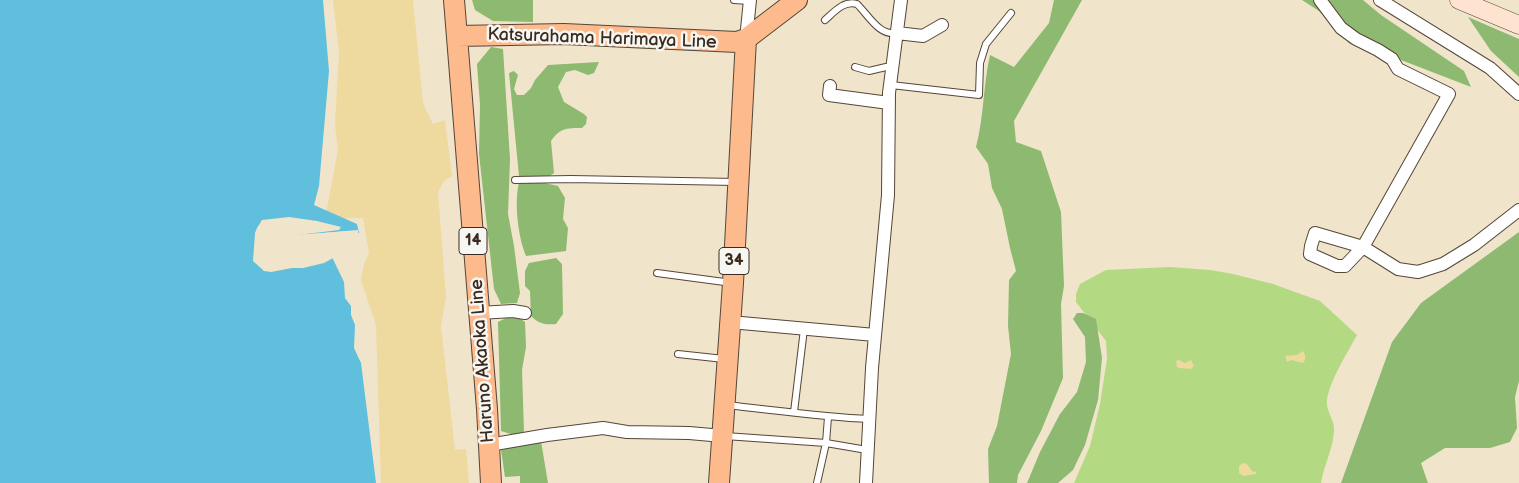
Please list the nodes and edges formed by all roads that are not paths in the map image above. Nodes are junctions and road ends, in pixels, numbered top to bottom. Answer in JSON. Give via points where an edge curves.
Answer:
{"nodes":[{"id":1,"x":454,"y":0,"type":"edge"},
{"id":2,"x":734,"y":0,"type":"edge"},
{"id":3,"x":750,"y":0,"type":"edge"},
{"id":4,"x":797,"y":0,"type":"edge"},
{"id":5,"x":901,"y":0,"type":"edge"},
{"id":6,"x":1320,"y":0,"type":"edge"},
{"id":7,"x":1380,"y":0,"type":"edge"},
{"id":8,"x":1459,"y":0,"type":"edge"},
{"id":9,"x":1011,"y":13,"type":"dead end"},
{"id":10,"x":825,"y":20,"type":"dead end"},
{"id":11,"x":942,"y":25,"type":"dead end"},
{"id":12,"x":1519,"y":25,"type":"edge"},
{"id":13,"x":897,"y":33,"type":"junction"},
{"id":14,"x":458,"y":36,"type":"junction"},
{"id":15,"x":746,"y":39,"type":"junction"},
{"id":16,"x":855,"y":67,"type":"dead end"},
{"id":17,"x":893,"y":68,"type":"junction"},
{"id":18,"x":891,"y":85,"type":"junction"},
{"id":19,"x":830,"y":86,"type":"dead end"},
{"id":20,"x":1519,"y":94,"type":"edge"},
{"id":21,"x":889,"y":103,"type":"junction"},
{"id":22,"x":515,"y":180,"type":"dead end"},
{"id":23,"x":737,"y":182,"type":"junction"},
{"id":24,"x":1519,"y":210,"type":"edge"},
{"id":25,"x":657,"y":273,"type":"dead end"},
{"id":26,"x":733,"y":283,"type":"junction"},
{"id":27,"x":479,"y":313,"type":"junction"},
{"id":28,"x":525,"y":313,"type":"dead end"},
{"id":29,"x":730,"y":322,"type":"junction"},
{"id":30,"x":804,"y":329,"type":"junction"},
{"id":31,"x":875,"y":335,"type":"junction"},
{"id":32,"x":678,"y":354,"type":"dead end"},
{"id":33,"x":728,"y":359,"type":"junction"},
{"id":34,"x":725,"y":405,"type":"junction"},
{"id":35,"x":794,"y":412,"type":"junction"},
{"id":36,"x":828,"y":417,"type":"junction"},
{"id":37,"x":869,"y":419,"type":"junction"},
{"id":38,"x":723,"y":436,"type":"junction"},
{"id":39,"x":826,"y":443,"type":"junction"},
{"id":40,"x":489,"y":444,"type":"junction"},
{"id":41,"x":867,"y":450,"type":"junction"},
{"id":42,"x":721,"y":482,"type":"edge"},
{"id":43,"x":491,"y":483,"type":"edge"},
{"id":44,"x":817,"y":483,"type":"edge"},
{"id":45,"x":866,"y":483,"type":"edge"}],
"edges":[{"from":1,"to":14,"type":"main road","name":"Haruno Akaoka Line","number":"14"},
{"from":2,"to":3,"type":"lane"},
{"from":3,"to":15,"type":"street"},
{"from":4,"to":15,"type":"main road"},
{"from":5,"to":13,"type":"street"},
{"from":6,"to":24,"type":"street","via":[[1341,28],[1356,39],[1392,59],[1398,69],[1449,94],[1363,247],[1398,269],[1424,271],[1443,264],[1474,245]]},
{"from":7,"to":20,"type":"street","via":[[1490,68]]},
{"from":8,"to":12,"type":"street"},
{"from":9,"to":18,"type":"lane","via":[[986,44],[980,63],[979,94]]},
{"from":10,"to":13,"type":"lane","via":[[845,3],[852,2],[881,30]]},
{"from":11,"to":13,"type":"street","via":[[923,36]]},
{"from":13,"to":17,"type":"street"},
{"from":14,"to":15,"type":"main road","name":"Katsurahama Harimaya Line","via":[[564,34],[725,42]]},
{"from":14,"to":27,"type":"main road","name":"Haruno Akaoka Line","number":"14"},
{"from":15,"to":23,"type":"main road","number":"34"},
{"from":16,"to":17,"type":"lane","via":[[869,71]]},
{"from":17,"to":18,"type":"street"},
{"from":18,"to":21,"type":"street"},
{"from":19,"to":21,"type":"street","via":[[829,95]]},
{"from":21,"to":31,"type":"street","via":[[888,196]]},
{"from":22,"to":23,"type":"lane"},
{"from":23,"to":26,"type":"main road","number":"34"},
{"from":25,"to":26,"type":"lane"},
{"from":26,"to":29,"type":"main road","number":"34"},
{"from":27,"to":28,"type":"street"},
{"from":27,"to":40,"type":"main road","name":"Haruno Akaoka Line","number":"14"},
{"from":29,"to":30,"type":"street"},
{"from":29,"to":33,"type":"main road","number":"34"},
{"from":30,"to":31,"type":"street"},
{"from":30,"to":35,"type":"lane"},
{"from":31,"to":37,"type":"street"},
{"from":32,"to":33,"type":"lane"},
{"from":33,"to":34,"type":"main road","number":"34"},
{"from":34,"to":35,"type":"lane"},
{"from":34,"to":38,"type":"main road","number":"34"},
{"from":35,"to":36,"type":"lane"},
{"from":36,"to":37,"type":"lane"},
{"from":36,"to":39,"type":"lane"},
{"from":37,"to":41,"type":"street"},
{"from":38,"to":39,"type":"lane"},
{"from":38,"to":40,"type":"street","via":[[603,428]]},
{"from":38,"to":42,"type":"main road","number":"34"},
{"from":39,"to":41,"type":"lane"},
{"from":39,"to":44,"type":"lane"},
{"from":40,"to":43,"type":"main road","name":"Haruno Akaoka Line","number":"14"},
{"from":41,"to":45,"type":"street"}]}
